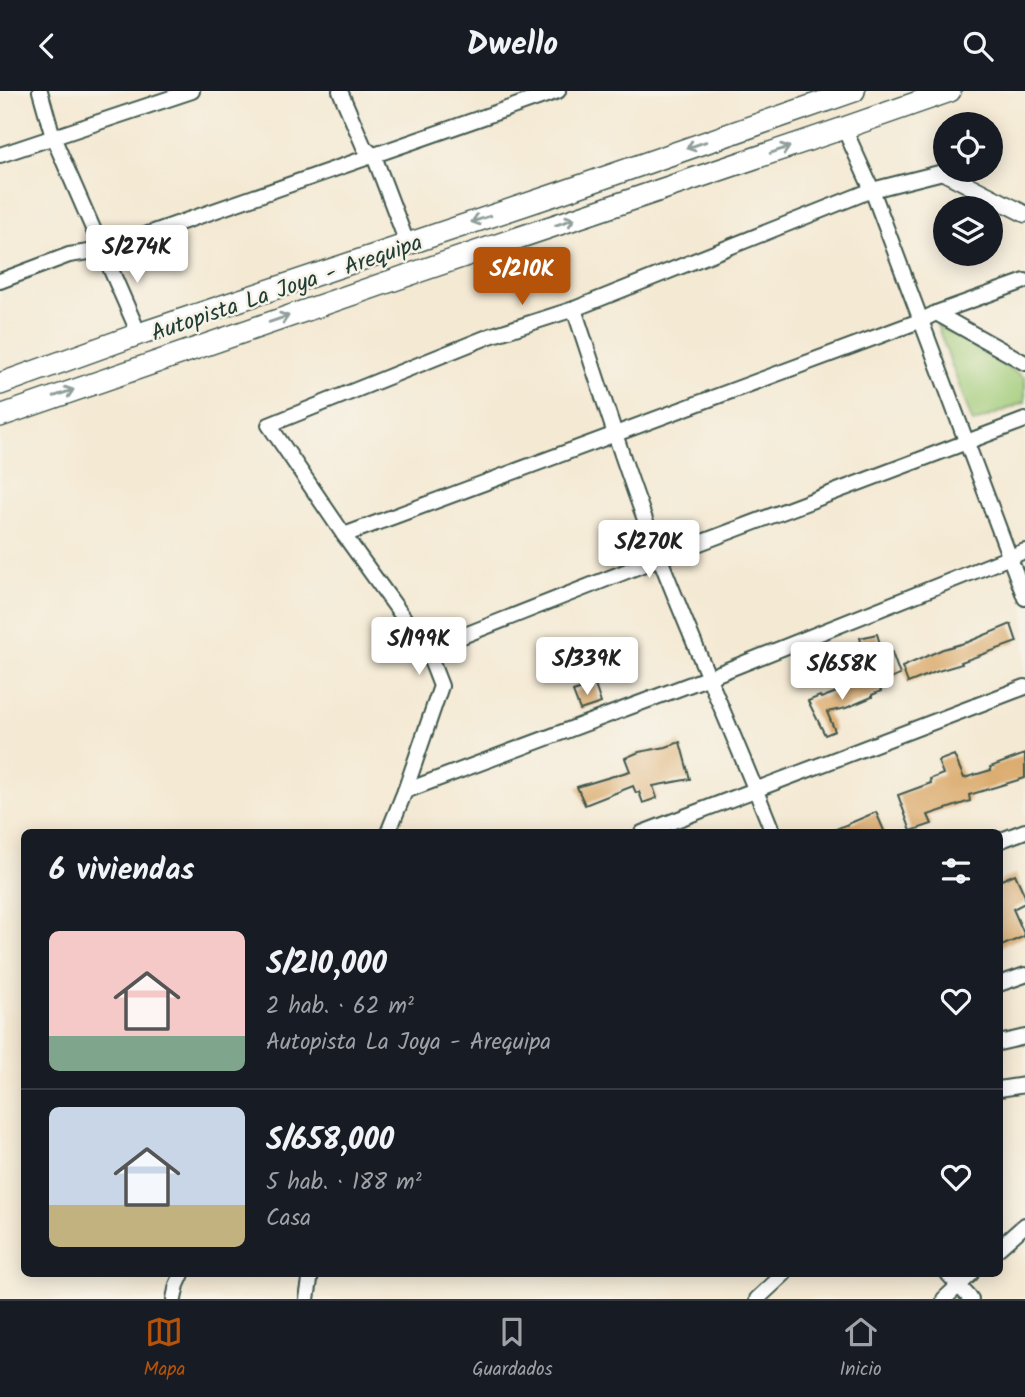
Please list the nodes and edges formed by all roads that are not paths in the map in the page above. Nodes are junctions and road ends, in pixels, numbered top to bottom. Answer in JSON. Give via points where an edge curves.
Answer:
{"nodes":[{"id":1,"x":40,"y":91,"type":"edge"},
{"id":2,"x":192,"y":91,"type":"edge"},
{"id":3,"x":341,"y":91,"type":"edge"},
{"id":4,"x":558,"y":91,"type":"edge"},
{"id":5,"x":853,"y":91,"type":"edge"},
{"id":6,"x":950,"y":91,"type":"edge"},
{"id":7,"x":844,"y":128,"type":"junction"},
{"id":8,"x":53,"y":137,"type":"junction"},
{"id":9,"x":0,"y":155,"type":"edge"},
{"id":10,"x":374,"y":156,"type":"junction"},
{"id":11,"x":933,"y":175,"type":"edge"},
{"id":12,"x":963,"y":182,"type":"edge"},
{"id":13,"x":873,"y":190,"type":"junction"},
{"id":14,"x":1025,"y":214,"type":"edge"},
{"id":15,"x":407,"y":243,"type":"junction"},
{"id":16,"x":102,"y":250,"type":"junction"},
{"id":17,"x":0,"y":281,"type":"edge"},
{"id":18,"x":1025,"y":281,"type":"edge"},
{"id":19,"x":574,"y":309,"type":"junction"},
{"id":20,"x":936,"y":313,"type":"junction"},
{"id":21,"x":922,"y":320,"type":"junction"},
{"id":22,"x":139,"y":334,"type":"junction"},
{"id":23,"x":1025,"y":363,"type":"edge"},
{"id":24,"x":0,"y":384,"type":"edge"},
{"id":25,"x":0,"y":416,"type":"edge"},
{"id":26,"x":1025,"y":420,"type":"edge"},
{"id":27,"x":615,"y":435,"type":"junction"},
{"id":28,"x":967,"y":443,"type":"junction"},
{"id":29,"x":344,"y":535,"type":"junction"},
{"id":30,"x":1025,"y":551,"type":"edge"},
{"id":31,"x":1009,"y":557,"type":"junction"},
{"id":32,"x":660,"y":558,"type":"junction"},
{"id":33,"x":1025,"y":598,"type":"edge"},
{"id":34,"x":427,"y":650,"type":"junction"},
{"id":35,"x":708,"y":678,"type":"junction"},
{"id":36,"x":1025,"y":687,"type":"edge"},
{"id":37,"x":755,"y":789,"type":"junction"},
{"id":38,"x":405,"y":791,"type":"junction"},
{"id":39,"x":389,"y":829,"type":"edge"},
{"id":40,"x":652,"y":829,"type":"edge"},
{"id":41,"x":771,"y":829,"type":"edge"},
{"id":42,"x":1025,"y":831,"type":"edge"},
{"id":43,"x":1003,"y":839,"type":"edge"},
{"id":44,"x":1025,"y":975,"type":"edge"},
{"id":45,"x":1003,"y":983,"type":"edge"},
{"id":46,"x":1025,"y":1037,"type":"edge"},
{"id":47,"x":1003,"y":1042,"type":"edge"},
{"id":48,"x":1025,"y":1085,"type":"edge"},
{"id":49,"x":1003,"y":1088,"type":"edge"},
{"id":50,"x":1025,"y":1225,"type":"edge"},
{"id":51,"x":1003,"y":1244,"type":"edge"},
{"id":52,"x":181,"y":1277,"type":"edge"},
{"id":53,"x":311,"y":1277,"type":"edge"},
{"id":54,"x":781,"y":1277,"type":"edge"},
{"id":55,"x":950,"y":1277,"type":"edge"},
{"id":56,"x":968,"y":1277,"type":"edge"},
{"id":57,"x":958,"y":1286,"type":"junction"},
{"id":58,"x":174,"y":1299,"type":"edge"},
{"id":59,"x":307,"y":1299,"type":"edge"},
{"id":60,"x":757,"y":1299,"type":"edge"},
{"id":61,"x":944,"y":1299,"type":"edge"},
{"id":62,"x":971,"y":1299,"type":"edge"}],
"edges":[{"from":1,"to":8,"type":"street"},
{"from":2,"to":8,"type":"street"},
{"from":3,"to":10,"type":"street","via":[[363,147]]},
{"from":4,"to":10,"type":"street"},
{"from":5,"to":15,"type":"main road","name":"Autopista La Joya - Arequipa","one_way":true},
{"from":6,"to":7,"type":"main road","name":"Autopista La Joya - Arequipa"},
{"from":7,"to":13,"type":"street"},
{"from":25,"to":7,"type":"main road","name":"Autopista La Joya - Arequipa","one_way":true},
{"from":8,"to":9,"type":"street"},
{"from":8,"to":16,"type":"street"},
{"from":10,"to":15,"type":"street"},
{"from":10,"to":16,"type":"street"},
{"from":11,"to":13,"type":"street"},
{"from":12,"to":14,"type":"street"},
{"from":13,"to":19,"type":"street"},
{"from":13,"to":21,"type":"street"},
{"from":15,"to":22,"type":"main road","name":"Autopista La Joya - Arequipa"},
{"from":16,"to":17,"type":"street","via":[[69,255]]},
{"from":16,"to":22,"type":"street"},
{"from":18,"to":20,"type":"street"},
{"from":19,"to":27,"type":"street"},
{"from":19,"to":29,"type":"street","via":[[490,336],[269,425]]},
{"from":20,"to":21,"type":"street"},
{"from":20,"to":23,"type":"street"},
{"from":21,"to":27,"type":"street"},
{"from":21,"to":28,"type":"street"},
{"from":22,"to":24,"type":"main road","name":"Autopista La Joya - Arequipa"},
{"from":26,"to":28,"type":"street"},
{"from":27,"to":29,"type":"street"},
{"from":27,"to":32,"type":"street"},
{"from":28,"to":31,"type":"street"},
{"from":28,"to":32,"type":"street"},
{"from":29,"to":34,"type":"street"},
{"from":30,"to":31,"type":"street"},
{"from":31,"to":33,"type":"street"},
{"from":31,"to":35,"type":"street"},
{"from":32,"to":34,"type":"street"},
{"from":32,"to":35,"type":"street"},
{"from":34,"to":38,"type":"street","via":[[441,686]]},
{"from":35,"to":37,"type":"street"},
{"from":35,"to":38,"type":"street"},
{"from":36,"to":37,"type":"street"},
{"from":37,"to":40,"type":"street"},
{"from":37,"to":41,"type":"street"},
{"from":38,"to":39,"type":"street"},
{"from":42,"to":43,"type":"street"},
{"from":44,"to":45,"type":"street"},
{"from":46,"to":47,"type":"street"},
{"from":48,"to":49,"type":"street"},
{"from":50,"to":51,"type":"street"},
{"from":52,"to":58,"type":"street"},
{"from":53,"to":59,"type":"street"},
{"from":54,"to":60,"type":"street"},
{"from":55,"to":57,"type":"street"},
{"from":56,"to":57,"type":"street"},
{"from":57,"to":61,"type":"street"},
{"from":57,"to":62,"type":"street"}]}
